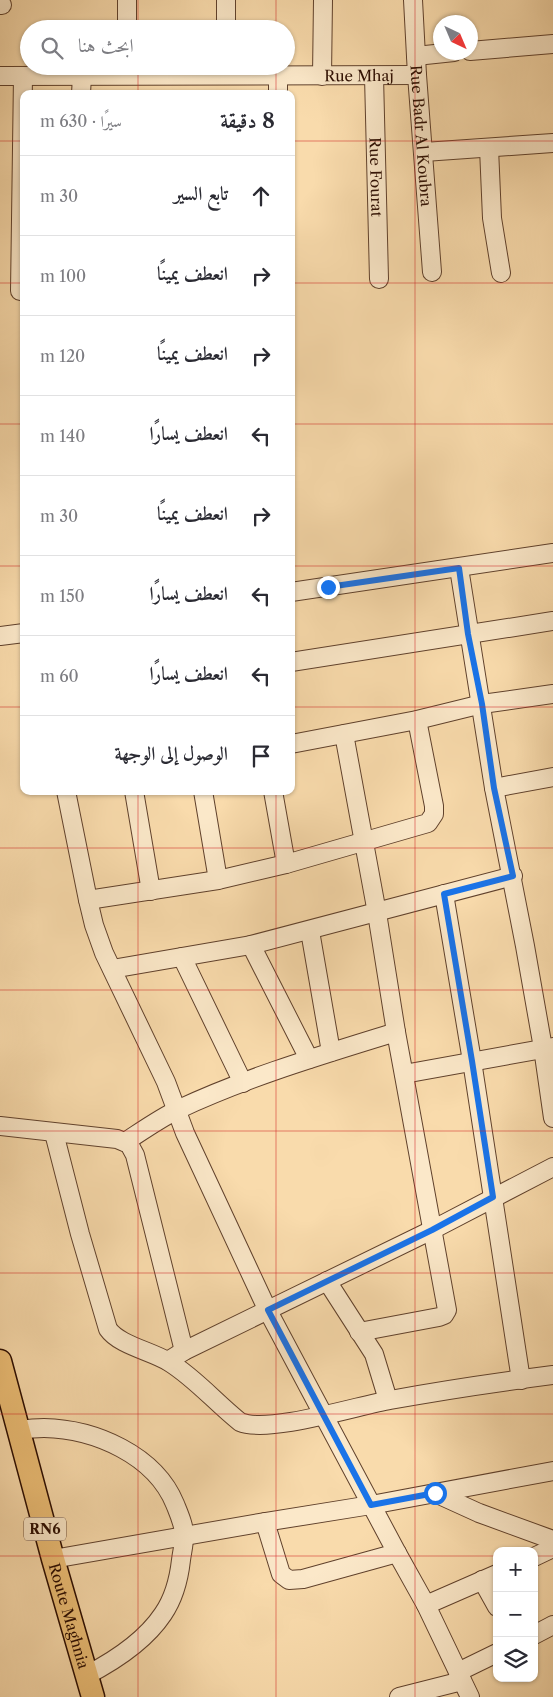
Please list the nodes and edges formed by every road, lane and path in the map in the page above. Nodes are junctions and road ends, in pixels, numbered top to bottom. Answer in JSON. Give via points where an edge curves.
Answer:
{"nodes":[{"id":1,"x":127,"y":0,"type":"edge"},
{"id":2,"x":226,"y":0,"type":"edge"},
{"id":3,"x":323,"y":0,"type":"edge"},
{"id":4,"x":413,"y":0,"type":"edge"},
{"id":5,"x":126,"y":20,"type":"edge"},
{"id":6,"x":226,"y":20,"type":"edge"},
{"id":7,"x":553,"y":44,"type":"edge"},
{"id":8,"x":478,"y":50,"type":"edge"},
{"id":9,"x":433,"y":54,"type":"edge"},
{"id":10,"x":416,"y":56,"type":"junction"},
{"id":11,"x":82,"y":75,"type":"joint"},
{"id":12,"x":141,"y":75,"type":"edge"},
{"id":13,"x":213,"y":75,"type":"edge"},
{"id":14,"x":267,"y":75,"type":"edge"},
{"id":15,"x":416,"y":75,"type":"junction"},
{"id":16,"x":0,"y":76,"type":"edge"},
{"id":17,"x":23,"y":76,"type":"junction"},
{"id":18,"x":278,"y":76,"type":"junction"},
{"id":19,"x":322,"y":76,"type":"junction"},
{"id":20,"x":374,"y":76,"type":"junction"},
{"id":21,"x":182,"y":85,"type":"edge"},
{"id":22,"x":23,"y":90,"type":"edge"},
{"id":23,"x":81,"y":90,"type":"edge"},
{"id":24,"x":278,"y":90,"type":"edge"},
{"id":25,"x":553,"y":143,"type":"edge"},
{"id":26,"x":489,"y":148,"type":"junction"},
{"id":27,"x":424,"y":152,"type":"junction"},
{"id":28,"x":432,"y":272,"type":"dead end"},
{"id":29,"x":501,"y":272,"type":"dead end"},
{"id":30,"x":379,"y":279,"type":"dead end"},
{"id":31,"x":553,"y":553,"type":"edge"},
{"id":32,"x":459,"y":568,"type":"junction"},
{"id":33,"x":295,"y":591,"type":"edge"},
{"id":34,"x":553,"y":620,"type":"edge"},
{"id":35,"x":20,"y":633,"type":"edge"},
{"id":36,"x":468,"y":634,"type":"junction"},
{"id":37,"x":0,"y":636,"type":"edge"},
{"id":38,"x":295,"y":661,"type":"edge"},
{"id":39,"x":553,"y":694,"type":"edge"},
{"id":40,"x":482,"y":704,"type":"junction"},
{"id":41,"x":417,"y":720,"type":"junction"},
{"id":42,"x":344,"y":734,"type":"junction"},
{"id":43,"x":295,"y":743,"type":"edge"},
{"id":44,"x":553,"y":777,"type":"edge"},
{"id":45,"x":494,"y":788,"type":"junction"},
{"id":46,"x":67,"y":795,"type":"edge"},
{"id":47,"x":135,"y":795,"type":"edge"},
{"id":48,"x":204,"y":795,"type":"edge"},
{"id":49,"x":274,"y":795,"type":"edge"},
{"id":50,"x":364,"y":842,"type":"junction"},
{"id":51,"x":286,"y":864,"type":"junction"},
{"id":52,"x":513,"y":876,"type":"junction"},
{"id":53,"x":218,"y":880,"type":"junction"},
{"id":54,"x":151,"y":891,"type":"junction"},
{"id":55,"x":444,"y":894,"type":"junction"},
{"id":56,"x":88,"y":900,"type":"junction"},
{"id":57,"x":377,"y":913,"type":"junction"},
{"id":58,"x":310,"y":931,"type":"junction"},
{"id":59,"x":251,"y":945,"type":"junction"},
{"id":60,"x":182,"y":958,"type":"junction"},
{"id":61,"x":112,"y":969,"type":"junction"},
{"id":62,"x":396,"y":1032,"type":"junction"},
{"id":63,"x":548,"y":1047,"type":"edge"},
{"id":64,"x":331,"y":1052,"type":"junction"},
{"id":65,"x":309,"y":1059,"type":"junction"},
{"id":66,"x":472,"y":1061,"type":"junction"},
{"id":67,"x":404,"y":1074,"type":"junction"},
{"id":68,"x":243,"y":1083,"type":"junction"},
{"id":69,"x":176,"y":1111,"type":"junction"},
{"id":70,"x":553,"y":1118,"type":"edge"},
{"id":71,"x":0,"y":1126,"type":"edge"},
{"id":72,"x":54,"y":1133,"type":"junction"},
{"id":73,"x":125,"y":1142,"type":"junction"},
{"id":74,"x":553,"y":1167,"type":"edge"},
{"id":75,"x":493,"y":1197,"type":"junction"},
{"id":76,"x":432,"y":1230,"type":"junction"},
{"id":77,"x":328,"y":1282,"type":"junction"},
{"id":78,"x":268,"y":1310,"type":"junction"},
{"id":79,"x":359,"y":1332,"type":"junction"},
{"id":80,"x":184,"y":1351,"type":"junction"},
{"id":81,"x":0,"y":1360,"type":"edge"},
{"id":82,"x":168,"y":1361,"type":"junction"},
{"id":83,"x":553,"y":1375,"type":"edge"},
{"id":84,"x":520,"y":1380,"type":"junction"},
{"id":85,"x":388,"y":1400,"type":"junction"},
{"id":86,"x":325,"y":1415,"type":"junction"},
{"id":87,"x":18,"y":1430,"type":"junction"},
{"id":88,"x":553,"y":1471,"type":"edge"},
{"id":89,"x":435,"y":1493,"type":"junction"},
{"id":90,"x":371,"y":1505,"type":"junction"},
{"id":91,"x":264,"y":1522,"type":"junction"},
{"id":92,"x":185,"y":1535,"type":"junction"},
{"id":93,"x":553,"y":1540,"type":"edge"},
{"id":94,"x":553,"y":1548,"type":"edge"},
{"id":95,"x":397,"y":1554,"type":"junction"},
{"id":96,"x":538,"y":1555,"type":"edge"},
{"id":97,"x":53,"y":1559,"type":"junction"},
{"id":98,"x":490,"y":1577,"type":"edge"},
{"id":99,"x":494,"y":1592,"type":"edge"},
{"id":100,"x":426,"y":1605,"type":"junction"},
{"id":101,"x":553,"y":1625,"type":"edge"},
{"id":102,"x":538,"y":1633,"type":"edge"},
{"id":103,"x":493,"y":1656,"type":"edge"},
{"id":104,"x":87,"y":1675,"type":"junction"},
{"id":105,"x":460,"y":1677,"type":"junction"},
{"id":106,"x":93,"y":1697,"type":"edge"},
{"id":107,"x":399,"y":1697,"type":"edge"},
{"id":108,"x":470,"y":1697,"type":"edge"}],
"edges":[{"from":1,"to":5,"type":"street"},
{"from":2,"to":6,"type":"street"},
{"from":3,"to":19,"type":"street"},
{"from":4,"to":10,"type":"street","name":"Rue Badr Al Koubra"},
{"from":7,"to":8,"type":"street"},
{"from":9,"to":10,"type":"street"},
{"from":10,"to":15,"type":"street","name":"Rue Badr Al Koubra"},
{"from":11,"to":17,"type":"street","name":"Rue Mhaj"},
{"from":11,"to":23,"type":"street"},
{"from":12,"to":21,"type":"street","name":"Rue Mhaj"},
{"from":13,"to":21,"type":"street","name":"Rue Mhaj"},
{"from":14,"to":18,"type":"street","name":"Rue Mhaj"},
{"from":15,"to":20,"type":"street","name":"Rue Mhaj"},
{"from":15,"to":27,"type":"street","name":"Rue Badr Al Koubra"},
{"from":16,"to":17,"type":"street","name":"Rue Mhaj"},
{"from":17,"to":22,"type":"street"},
{"from":18,"to":19,"type":"street","name":"Rue Mhaj"},
{"from":18,"to":24,"type":"street"},
{"from":19,"to":20,"type":"street","name":"Rue Mhaj"},
{"from":20,"to":30,"type":"street","name":"Rue Fourat"},
{"from":25,"to":26,"type":"street"},
{"from":26,"to":27,"type":"street"},
{"from":26,"to":29,"type":"street","via":[[492,218]]},
{"from":27,"to":28,"type":"street","name":"Rue Badr Al Koubra"},
{"from":31,"to":32,"type":"street"},
{"from":32,"to":33,"type":"street"},
{"from":32,"to":36,"type":"street"},
{"from":34,"to":36,"type":"street"},
{"from":35,"to":37,"type":"street"},
{"from":36,"to":38,"type":"street"},
{"from":36,"to":40,"type":"street"},
{"from":39,"to":40,"type":"street"},
{"from":40,"to":41,"type":"street"},
{"from":40,"to":45,"type":"street"},
{"from":41,"to":42,"type":"street"},
{"from":41,"to":50,"type":"street","via":[[434,806],[432,820]]},
{"from":42,"to":43,"type":"street"},
{"from":42,"to":50,"type":"street"},
{"from":44,"to":45,"type":"street"},
{"from":45,"to":52,"type":"street"},
{"from":46,"to":56,"type":"street"},
{"from":47,"to":54,"type":"street"},
{"from":48,"to":53,"type":"street"},
{"from":49,"to":51,"type":"street"},
{"from":50,"to":51,"type":"street"},
{"from":50,"to":57,"type":"street"},
{"from":51,"to":53,"type":"street"},
{"from":52,"to":55,"type":"street"},
{"from":52,"to":63,"type":"street"},
{"from":53,"to":54,"type":"street"},
{"from":54,"to":56,"type":"street"},
{"from":55,"to":57,"type":"street"},
{"from":55,"to":66,"type":"street"},
{"from":56,"to":61,"type":"street","via":[[94,925]]},
{"from":57,"to":58,"type":"street"},
{"from":57,"to":62,"type":"street"},
{"from":58,"to":59,"type":"street"},
{"from":58,"to":64,"type":"street"},
{"from":59,"to":60,"type":"street"},
{"from":59,"to":65,"type":"street"},
{"from":60,"to":61,"type":"street"},
{"from":60,"to":68,"type":"street"},
{"from":61,"to":69,"type":"street","via":[[166,1082]]},
{"from":62,"to":64,"type":"street"},
{"from":62,"to":67,"type":"street"},
{"from":63,"to":66,"type":"street"},
{"from":63,"to":70,"type":"street"},
{"from":64,"to":65,"type":"street"},
{"from":65,"to":68,"type":"street"},
{"from":66,"to":67,"type":"street"},
{"from":66,"to":75,"type":"street"},
{"from":67,"to":76,"type":"street"},
{"from":68,"to":69,"type":"street"},
{"from":69,"to":73,"type":"street"},
{"from":69,"to":78,"type":"street"},
{"from":71,"to":72,"type":"street"},
{"from":72,"to":73,"type":"street"},
{"from":72,"to":82,"type":"street","via":[[108,1329],[120,1340]]},
{"from":73,"to":80,"type":"street","via":[[135,1155]]},
{"from":74,"to":75,"type":"street"},
{"from":75,"to":76,"type":"street"},
{"from":75,"to":84,"type":"street"},
{"from":76,"to":77,"type":"street"},
{"from":76,"to":79,"type":"street","via":[[447,1313]]},
{"from":77,"to":78,"type":"street"},
{"from":77,"to":79,"type":"street"},
{"from":78,"to":80,"type":"street"},
{"from":78,"to":86,"type":"street"},
{"from":79,"to":85,"type":"street","via":[[374,1354]]},
{"from":80,"to":82,"type":"street"},
{"from":81,"to":87,"type":"main road","name":"Route Maghnia","number":"RN6"},
{"from":82,"to":86,"type":"street","via":[[247,1425],[267,1425]]},
{"from":83,"to":84,"type":"street"},
{"from":84,"to":85,"type":"street"},
{"from":85,"to":86,"type":"street"},
{"from":86,"to":90,"type":"street"},
{"from":87,"to":92,"type":"street","via":[[72,1431],[101,1438],[127,1452],[150,1468],[164,1484],[179,1513]]},
{"from":87,"to":97,"type":"main road","name":"Route Maghnia","number":"RN6"},
{"from":88,"to":89,"type":"street"},
{"from":89,"to":90,"type":"street"},
{"from":89,"to":93,"type":"street"},
{"from":90,"to":91,"type":"street"},
{"from":90,"to":95,"type":"street"},
{"from":91,"to":92,"type":"street"},
{"from":91,"to":95,"type":"street","via":[[281,1574],[289,1580]]},
{"from":92,"to":97,"type":"street"},
{"from":92,"to":104,"type":"street","via":[[174,1593],[164,1613],[148,1633],[126,1651]]},
{"from":94,"to":96,"type":"street"},
{"from":95,"to":100,"type":"street"},
{"from":97,"to":104,"type":"main road","name":"Route Maghnia","number":"RN6"},
{"from":98,"to":99,"type":"street"},
{"from":98,"to":100,"type":"street"},
{"from":100,"to":105,"type":"street"},
{"from":101,"to":102,"type":"street"},
{"from":103,"to":105,"type":"street"},
{"from":104,"to":106,"type":"main road","name":"Route Maghnia","number":"RN6"},
{"from":105,"to":107,"type":"street"},
{"from":105,"to":108,"type":"street"}]}
